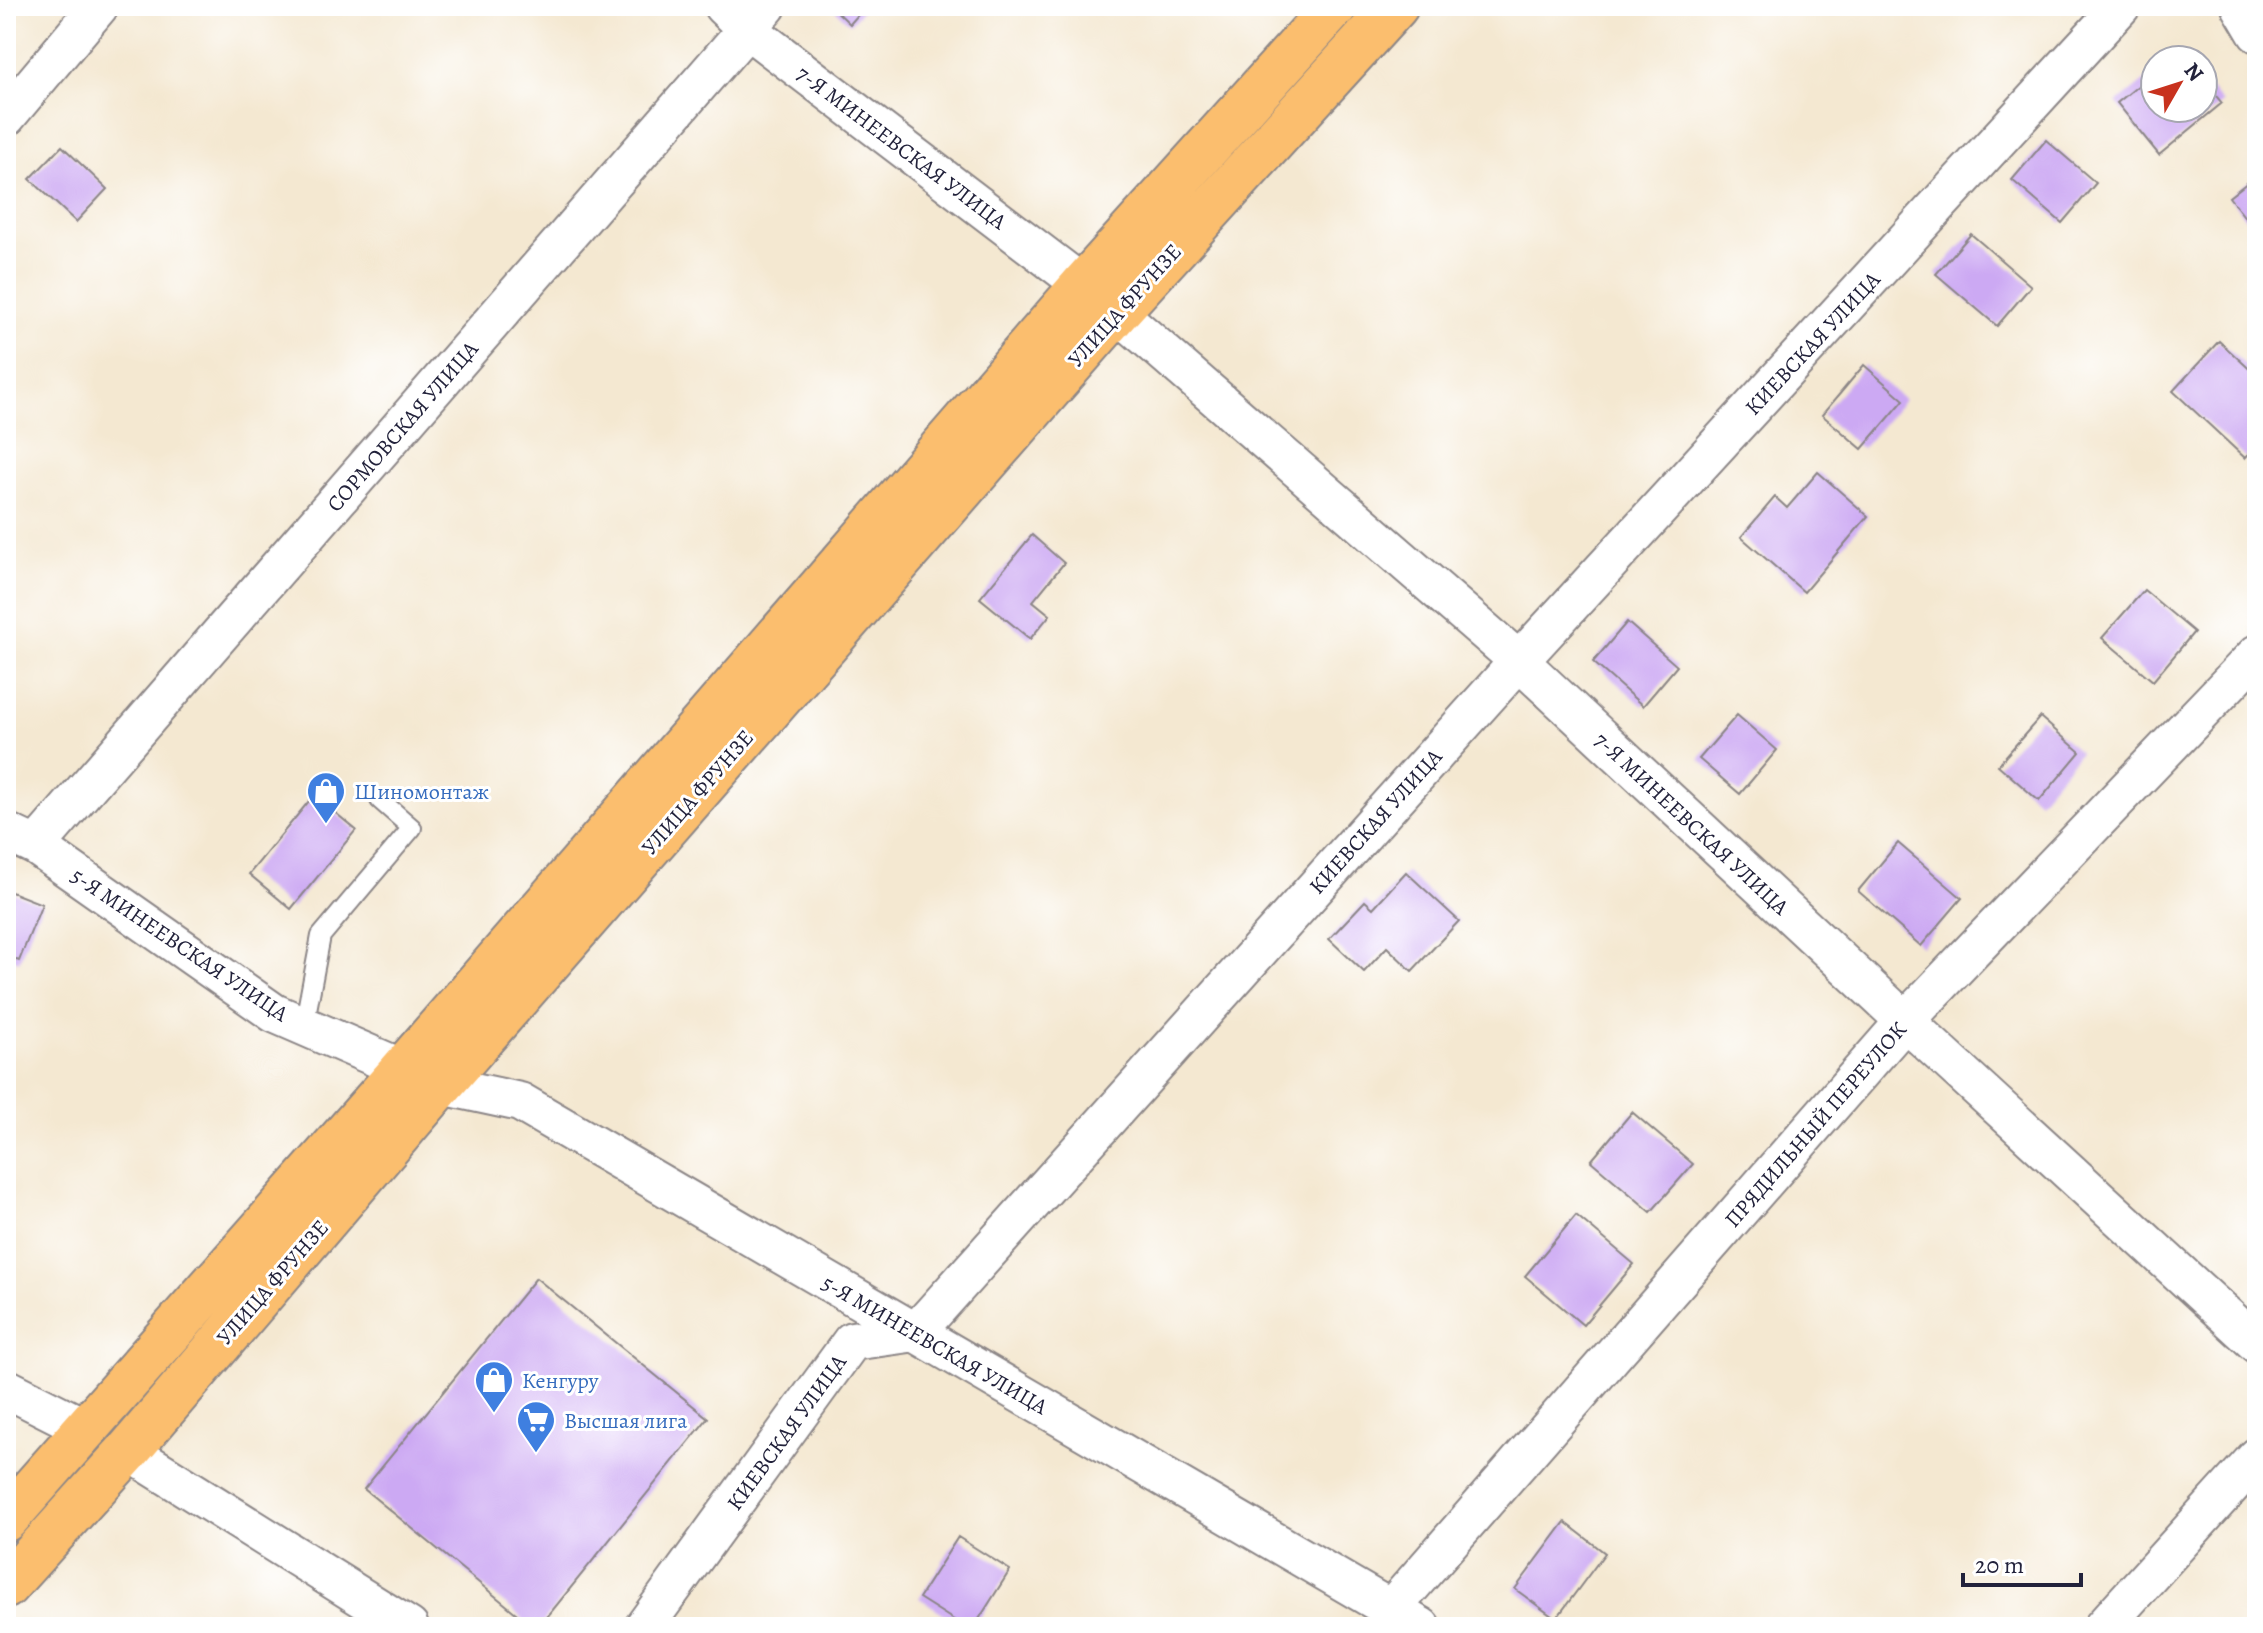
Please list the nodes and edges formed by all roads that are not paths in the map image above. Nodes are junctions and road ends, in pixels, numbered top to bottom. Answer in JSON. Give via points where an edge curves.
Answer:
{"nodes":[{"id":1,"x":99,"y":6,"type":"edge"},
{"id":2,"x":1335,"y":6,"type":"edge"},
{"id":3,"x":1396,"y":6,"type":"edge"},
{"id":4,"x":2121,"y":6,"type":"edge"},
{"id":5,"x":2241,"y":6,"type":"edge"},
{"id":6,"x":746,"y":14,"type":"edge"},
{"id":7,"x":2257,"y":33,"type":"edge"},
{"id":8,"x":6,"y":117,"type":"edge"},
{"id":9,"x":1083,"y":285,"type":"junction"},
{"id":10,"x":1117,"y":312,"type":"junction"},
{"id":11,"x":2257,"y":654,"type":"edge"},
{"id":12,"x":1519,"y":661,"type":"junction"},
{"id":13,"x":380,"y":800,"type":"dead end"},
{"id":14,"x":21,"y":839,"type":"edge"},
{"id":15,"x":1905,"y":1021,"type":"junction"},
{"id":16,"x":304,"y":1026,"type":"junction"},
{"id":17,"x":422,"y":1077,"type":"junction"},
{"id":18,"x":916,"y":1332,"type":"junction"},
{"id":19,"x":2257,"y":1344,"type":"edge"},
{"id":20,"x":6,"y":1388,"type":"edge"},
{"id":21,"x":87,"y":1429,"type":"junction"},
{"id":22,"x":128,"y":1451,"type":"junction"},
{"id":23,"x":2257,"y":1457,"type":"edge"},
{"id":24,"x":6,"y":1519,"type":"edge"},
{"id":25,"x":6,"y":1586,"type":"edge"},
{"id":26,"x":1406,"y":1618,"type":"edge"},
{"id":27,"x":409,"y":1627,"type":"edge"},
{"id":28,"x":644,"y":1627,"type":"edge"},
{"id":29,"x":2103,"y":1627,"type":"edge"}],
"edges":[{"from":1,"to":8,"type":"street"},
{"from":2,"to":9,"type":"highway","name":"УЛИЦА ФРУНЗЕ"},
{"from":3,"to":10,"type":"highway","name":"УЛИЦА ФРУНЗЕ"},
{"from":4,"to":12,"type":"street","name":"КИЕВСКАЯ УЛИЦА"},
{"from":5,"to":7,"type":"street"},
{"from":6,"to":9,"type":"street","name":"7-Я МИНЕЕВСКАЯ УЛИЦА"},
{"from":6,"to":14,"type":"street","name":"СОРМОВСКАЯ УЛИЦА"},
{"from":9,"to":10,"type":"highway"},
{"from":9,"to":17,"type":"highway","name":"УЛИЦА ФРУНЗЕ"},
{"from":10,"to":12,"type":"street","name":"7-Я МИНЕЕВСКАЯ УЛИЦА"},
{"from":10,"to":17,"type":"highway","name":"УЛИЦА ФРУНЗЕ"},
{"from":11,"to":15,"type":"street","name":"ПРЯДИЛЬНЫЙ ПЕРЕУЛОК"},
{"from":12,"to":15,"type":"street","name":"7-Я МИНЕЕВСКАЯ УЛИЦА"},
{"from":12,"to":18,"type":"street","name":"КИЕВСКАЯ УЛИЦА"},
{"from":13,"to":16,"type":"lane","via":[[412,828],[321,936]]},
{"from":14,"to":16,"type":"street","name":"5-Я МИНЕЕВСКАЯ УЛИЦА","via":[[274,1013]]},
{"from":15,"to":19,"type":"street","name":"7-Я МИНЕЕВСКАЯ УЛИЦА"},
{"from":15,"to":26,"type":"street","name":"ПРЯДИЛЬНЫЙ ПЕРЕУЛОК"},
{"from":16,"to":17,"type":"street","name":"5-Я МИНЕЕВСКАЯ УЛИЦА"},
{"from":17,"to":18,"type":"street","name":"5-Я МИНЕЕВСКАЯ УЛИЦА","via":[[520,1102]]},
{"from":17,"to":21,"type":"highway","name":"УЛИЦА ФРУНЗЕ"},
{"from":17,"to":22,"type":"highway","name":"УЛИЦА ФРУНЗЕ"},
{"from":18,"to":26,"type":"street","name":"5-Я МИНЕЕВСКАЯ УЛИЦА"},
{"from":18,"to":28,"type":"street","name":"КИЕВСКАЯ УЛИЦА","via":[[852,1341]]},
{"from":20,"to":21,"type":"street"},
{"from":21,"to":22,"type":"highway"},
{"from":21,"to":24,"type":"highway","name":"УЛИЦА ФРУНЗЕ"},
{"from":22,"to":25,"type":"highway","name":"УЛИЦА ФРУНЗЕ"},
{"from":22,"to":27,"type":"street"},
{"from":23,"to":29,"type":"street"}]}
